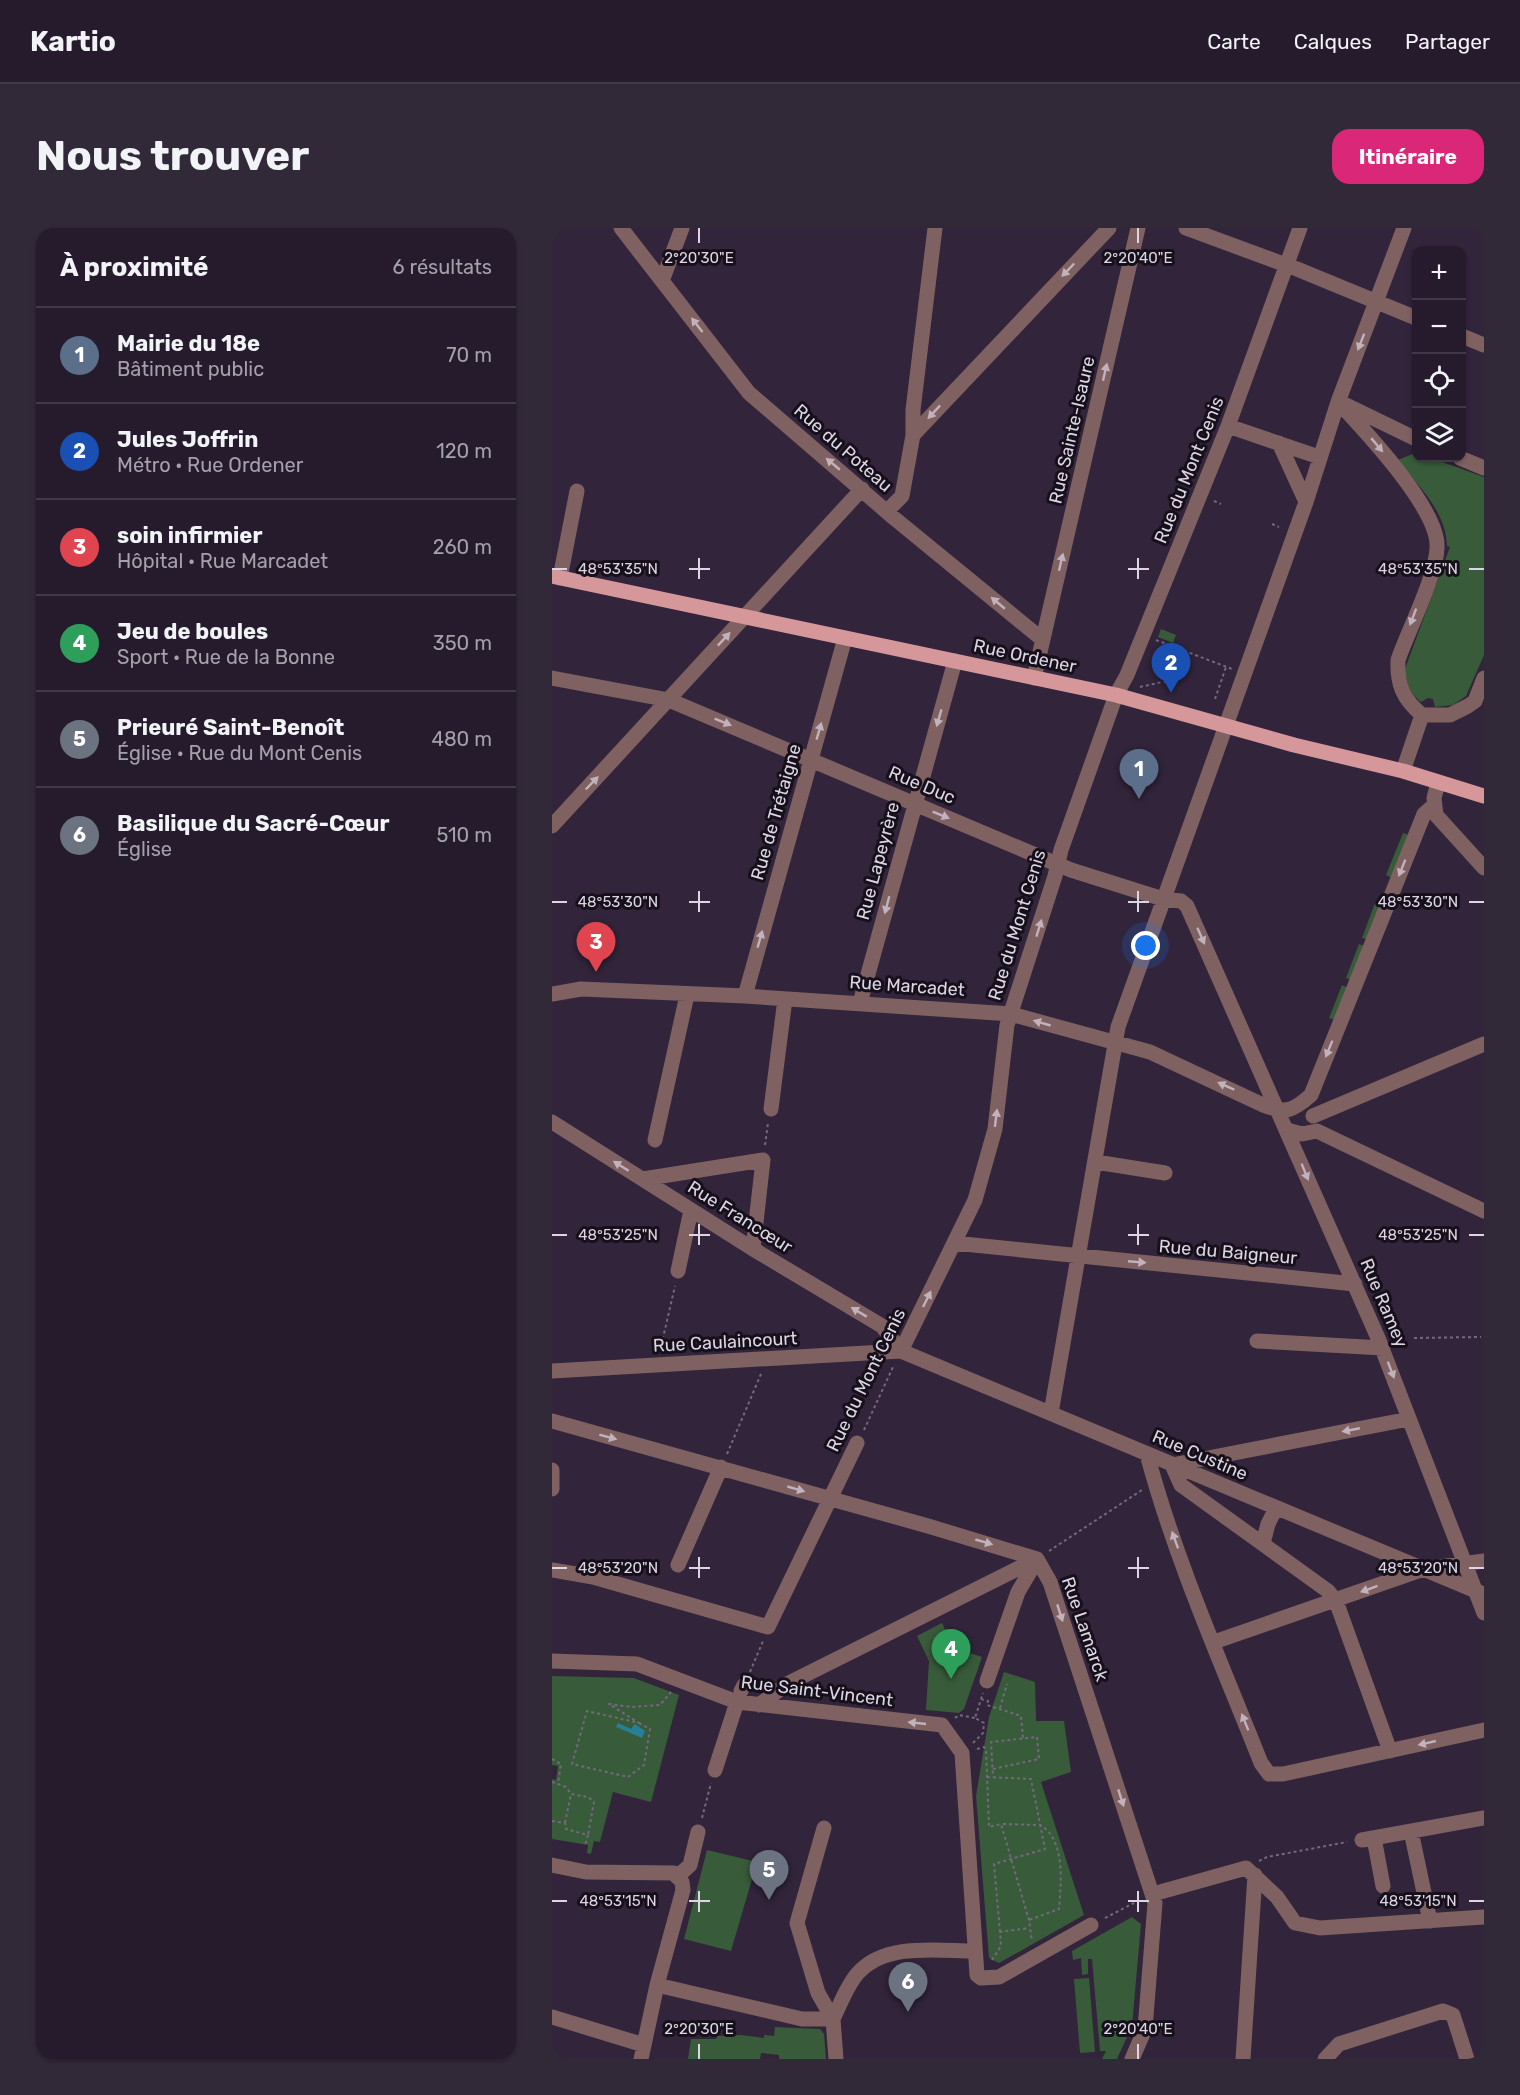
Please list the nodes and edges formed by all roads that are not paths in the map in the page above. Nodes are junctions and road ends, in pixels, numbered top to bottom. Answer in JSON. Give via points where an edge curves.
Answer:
{"nodes":[{"id":1,"x":621,"y":228,"type":"edge"},
{"id":2,"x":682,"y":228,"type":"edge"},
{"id":3,"x":935,"y":228,"type":"edge"},
{"id":4,"x":1109,"y":228,"type":"edge"},
{"id":5,"x":1138,"y":228,"type":"edge"},
{"id":6,"x":1186,"y":228,"type":"edge"},
{"id":7,"x":1300,"y":228,"type":"edge"},
{"id":8,"x":1404,"y":228,"type":"edge"},
{"id":9,"x":1286,"y":265,"type":"junction"},
{"id":10,"x":662,"y":281,"type":"junction"},
{"id":11,"x":1377,"y":302,"type":"junction"},
{"id":12,"x":1412,"y":316,"type":"edge"},
{"id":13,"x":1466,"y":338,"type":"edge"},
{"id":14,"x":1484,"y":345,"type":"edge"},
{"id":15,"x":1338,"y":402,"type":"junction"},
{"id":16,"x":1228,"y":426,"type":"junction"},
{"id":17,"x":913,"y":435,"type":"junction"},
{"id":18,"x":1412,"y":437,"type":"edge"},
{"id":19,"x":1279,"y":443,"type":"junction"},
{"id":20,"x":1319,"y":457,"type":"junction"},
{"id":21,"x":1466,"y":460,"type":"edge"},
{"id":22,"x":1484,"y":468,"type":"edge"},
{"id":23,"x":862,"y":489,"type":"junction"},
{"id":24,"x":578,"y":491,"type":"dead end"},
{"id":25,"x":1306,"y":501,"type":"junction"},
{"id":26,"x":887,"y":511,"type":"junction"},
{"id":27,"x":556,"y":577,"type":"edge"},
{"id":28,"x":744,"y":617,"type":"junction"},
{"id":29,"x":845,"y":638,"type":"junction"},
{"id":30,"x":1043,"y":640,"type":"junction"},
{"id":31,"x":955,"y":661,"type":"junction"},
{"id":32,"x":552,"y":678,"type":"edge"},
{"id":33,"x":1034,"y":678,"type":"junction"},
{"id":34,"x":1484,"y":678,"type":"edge"},
{"id":35,"x":1116,"y":695,"type":"junction"},
{"id":36,"x":669,"y":700,"type":"junction"},
{"id":37,"x":1422,"y":716,"type":"junction"},
{"id":38,"x":1226,"y":726,"type":"junction"},
{"id":39,"x":811,"y":758,"type":"junction"},
{"id":40,"x":1403,"y":771,"type":"junction"},
{"id":41,"x":1438,"y":783,"type":"junction"},
{"id":42,"x":1484,"y":796,"type":"edge"},
{"id":43,"x":914,"y":804,"type":"junction"},
{"id":44,"x":1433,"y":806,"type":"junction"},
{"id":45,"x":552,"y":826,"type":"edge"},
{"id":46,"x":1058,"y":864,"type":"junction"},
{"id":47,"x":1484,"y":868,"type":"edge"},
{"id":48,"x":1163,"y":899,"type":"junction"},
{"id":49,"x":552,"y":994,"type":"edge"},
{"id":50,"x":687,"y":995,"type":"junction"},
{"id":51,"x":745,"y":996,"type":"junction"},
{"id":52,"x":785,"y":999,"type":"junction"},
{"id":53,"x":860,"y":1003,"type":"junction"},
{"id":54,"x":1011,"y":1014,"type":"junction"},
{"id":55,"x":1114,"y":1043,"type":"junction"},
{"id":56,"x":1484,"y":1044,"type":"edge"},
{"id":57,"x":1299,"y":1106,"type":"junction"},
{"id":58,"x":771,"y":1109,"type":"road end"},
{"id":59,"x":1279,"y":1111,"type":"junction"},
{"id":60,"x":552,"y":1122,"type":"edge"},
{"id":61,"x":1315,"y":1123,"type":"junction"},
{"id":62,"x":1287,"y":1130,"type":"junction"},
{"id":63,"x":655,"y":1140,"type":"dead end"},
{"id":64,"x":1096,"y":1162,"type":"junction"},
{"id":65,"x":1165,"y":1173,"type":"dead end"},
{"id":66,"x":643,"y":1179,"type":"junction"},
{"id":67,"x":691,"y":1210,"type":"junction"},
{"id":68,"x":1484,"y":1211,"type":"edge"},
{"id":69,"x":954,"y":1243,"type":"junction"},
{"id":70,"x":753,"y":1249,"type":"junction"},
{"id":71,"x":1079,"y":1257,"type":"junction"},
{"id":72,"x":678,"y":1271,"type":"road end"},
{"id":73,"x":1355,"y":1284,"type":"junction"},
{"id":74,"x":1257,"y":1341,"type":"dead end"},
{"id":75,"x":1383,"y":1348,"type":"junction"},
{"id":76,"x":901,"y":1351,"type":"junction"},
{"id":77,"x":552,"y":1371,"type":"edge"},
{"id":78,"x":1051,"y":1413,"type":"junction"},
{"id":79,"x":1409,"y":1419,"type":"junction"},
{"id":80,"x":552,"y":1421,"type":"edge"},
{"id":81,"x":857,"y":1443,"type":"road end"},
{"id":82,"x":1147,"y":1454,"type":"junction"},
{"id":83,"x":1172,"y":1465,"type":"junction"},
{"id":84,"x":721,"y":1467,"type":"junction"},
{"id":85,"x":552,"y":1470,"type":"edge"},
{"id":86,"x":552,"y":1489,"type":"edge"},
{"id":87,"x":829,"y":1499,"type":"junction"},
{"id":88,"x":1276,"y":1508,"type":"junction"},
{"id":89,"x":1263,"y":1543,"type":"junction"},
{"id":90,"x":1037,"y":1559,"type":"junction"},
{"id":91,"x":1484,"y":1561,"type":"edge"},
{"id":92,"x":1466,"y":1564,"type":"junction"},
{"id":93,"x":678,"y":1565,"type":"dead end"},
{"id":94,"x":1424,"y":1569,"type":"junction"},
{"id":95,"x":552,"y":1570,"type":"edge"},
{"id":96,"x":1480,"y":1593,"type":"edge"},
{"id":97,"x":1336,"y":1600,"type":"junction"},
{"id":98,"x":1484,"y":1613,"type":"edge"},
{"id":99,"x":1214,"y":1642,"type":"junction"},
{"id":100,"x":552,"y":1661,"type":"edge"},
{"id":101,"x":987,"y":1681,"type":"dead end"},
{"id":102,"x":740,"y":1693,"type":"junction"},
{"id":103,"x":759,"y":1705,"type":"junction"},
{"id":104,"x":1484,"y":1730,"type":"edge"},
{"id":105,"x":1390,"y":1751,"type":"junction"},
{"id":106,"x":715,"y":1770,"type":"dead end"},
{"id":107,"x":1484,"y":1818,"type":"edge"},
{"id":108,"x":824,"y":1828,"type":"dead end"},
{"id":109,"x":698,"y":1832,"type":"dead end"},
{"id":110,"x":1411,"y":1832,"type":"junction"},
{"id":111,"x":552,"y":1865,"type":"edge"},
{"id":112,"x":1255,"y":1875,"type":"junction"},
{"id":113,"x":677,"y":1877,"type":"junction"},
{"id":114,"x":1383,"y":1886,"type":"dead end"},
{"id":115,"x":1153,"y":1894,"type":"junction"},
{"id":116,"x":1484,"y":1917,"type":"edge"},
{"id":117,"x":1430,"y":1921,"type":"junction"},
{"id":118,"x":1091,"y":1926,"type":"road end"},
{"id":119,"x":975,"y":1951,"type":"junction"},
{"id":120,"x":657,"y":1985,"type":"junction"},
{"id":121,"x":552,"y":2017,"type":"edge"},
{"id":122,"x":833,"y":2019,"type":"junction"},
{"id":123,"x":642,"y":2052,"type":"edge"},
{"id":124,"x":836,"y":2059,"type":"edge"},
{"id":125,"x":1132,"y":2059,"type":"edge"},
{"id":126,"x":1243,"y":2059,"type":"edge"},
{"id":127,"x":1325,"y":2059,"type":"edge"},
{"id":128,"x":1467,"y":2059,"type":"edge"}],
"edges":[{"from":1,"to":10,"type":"street","name":"Rue du Poteau"},
{"from":2,"to":10,"type":"street"},
{"from":3,"to":17,"type":"street"},
{"from":4,"to":17,"type":"street","one_way":true},
{"from":30,"to":5,"type":"street","name":"Rue Sainte-Isaure","one_way":true},
{"from":6,"to":9,"type":"street"},
{"from":7,"to":9,"type":"street","name":"Rue du Mont Cenis"},
{"from":8,"to":11,"type":"street"},
{"from":9,"to":11,"type":"street"},
{"from":9,"to":16,"type":"street","name":"Rue du Mont Cenis"},
{"from":23,"to":10,"type":"street","name":"Rue du Poteau","one_way":true,"via":[[749,393]]},
{"from":11,"to":12,"type":"street"},
{"from":11,"to":15,"type":"street","one_way":true},
{"from":13,"to":14,"type":"street"},
{"from":15,"to":18,"type":"street"},
{"from":15,"to":20,"type":"street"},
{"from":15,"to":37,"type":"street","one_way":true,"via":[[1380,448],[1428,514],[1437,536],[1435,561],[1398,660],[1401,694]]},
{"from":16,"to":19,"type":"street"},
{"from":16,"to":35,"type":"street","name":"Rue du Mont Cenis"},
{"from":17,"to":26,"type":"street","via":[[902,496]]},
{"from":19,"to":20,"type":"street"},
{"from":19,"to":25,"type":"street"},
{"from":20,"to":25,"type":"street"},
{"from":21,"to":22,"type":"street"},
{"from":23,"to":26,"type":"street","name":"Rue du Poteau"},
{"from":23,"to":28,"type":"street"},
{"from":24,"to":27,"type":"street"},
{"from":25,"to":38,"type":"street"},
{"from":30,"to":26,"type":"street","name":"Rue du Poteau","one_way":true},
{"from":27,"to":28,"type":"main road","name":"Rue Ordener"},
{"from":28,"to":29,"type":"main road","name":"Rue Ordener"},
{"from":36,"to":28,"type":"street","one_way":true},
{"from":29,"to":31,"type":"main road","name":"Rue Ordener"},
{"from":39,"to":29,"type":"street","name":"Rue de Trétaigne","one_way":true},
{"from":30,"to":33,"type":"street"},
{"from":31,"to":33,"type":"main road","name":"Rue Ordener"},
{"from":31,"to":43,"type":"street","name":"Rue Lapeyrère","one_way":true},
{"from":32,"to":36,"type":"street","name":"Rue Duc"},
{"from":33,"to":35,"type":"main road","name":"Rue Ordener"},
{"from":34,"to":37,"type":"street","via":[[1475,701],[1468,706],[1450,714]]},
{"from":35,"to":38,"type":"main road","name":"Rue Ordener"},
{"from":35,"to":46,"type":"street","name":"Rue du Mont Cenis"},
{"from":36,"to":39,"type":"street","name":"Rue Duc","one_way":true},
{"from":45,"to":36,"type":"street","one_way":true},
{"from":37,"to":40,"type":"street"},
{"from":38,"to":40,"type":"main road","name":"Rue Ordener"},
{"from":38,"to":48,"type":"street"},
{"from":39,"to":43,"type":"street","name":"Rue Duc"},
{"from":51,"to":39,"type":"street","name":"Rue de Trétaigne","one_way":true},
{"from":40,"to":41,"type":"main road","name":"Rue Ordener"},
{"from":41,"to":42,"type":"main road","name":"Rue Ordener"},
{"from":41,"to":44,"type":"street"},
{"from":43,"to":46,"type":"street","name":"Rue Duc","one_way":true},
{"from":43,"to":53,"type":"street","name":"Rue Lapeyrère","one_way":true},
{"from":44,"to":47,"type":"street"},
{"from":44,"to":57,"type":"street","one_way":true,"via":[[1424,814],[1311,1095]]},
{"from":46,"to":48,"type":"street","name":"Rue Duc"},
{"from":54,"to":46,"type":"street","name":"Rue du Mont Cenis","one_way":true},
{"from":48,"to":55,"type":"street"},
{"from":48,"to":59,"type":"street","name":"Rue Ramey","one_way":true,"via":[[1187,906]]},
{"from":49,"to":50,"type":"street","name":"Rue Marcadet","via":[[581,989]]},
{"from":50,"to":51,"type":"street","name":"Rue Marcadet"},
{"from":50,"to":63,"type":"street"},
{"from":51,"to":52,"type":"street","name":"Rue Marcadet"},
{"from":52,"to":53,"type":"street","name":"Rue Marcadet"},
{"from":52,"to":58,"type":"street"},
{"from":53,"to":54,"type":"street","name":"Rue Marcadet"},
{"from":55,"to":54,"type":"street","name":"Rue Marcadet","one_way":true},
{"from":69,"to":54,"type":"street","name":"Rue du Mont Cenis","one_way":true,"via":[[975,1200],[995,1129]]},
{"from":59,"to":55,"type":"street","name":"Rue Marcadet","one_way":true,"via":[[1150,1052]]},
{"from":55,"to":64,"type":"street"},
{"from":56,"to":61,"type":"street"},
{"from":57,"to":59,"type":"street"},
{"from":57,"to":61,"type":"street"},
{"from":59,"to":62,"type":"street","name":"Rue Ramey"},
{"from":66,"to":60,"type":"street","name":"Rue Francœur","one_way":true},
{"from":61,"to":62,"type":"street","via":[[1302,1134]]},
{"from":61,"to":68,"type":"street"},
{"from":62,"to":73,"type":"street","name":"Rue Ramey","one_way":true},
{"from":64,"to":65,"type":"street"},
{"from":64,"to":71,"type":"street"},
{"from":66,"to":67,"type":"street","name":"Rue Francœur"},
{"from":66,"to":70,"type":"street","via":[[763,1160]]},
{"from":67,"to":70,"type":"street","name":"Rue Francœur"},
{"from":67,"to":72,"type":"street"},
{"from":69,"to":71,"type":"street","name":"Rue du Baigneur"},
{"from":76,"to":69,"type":"street","name":"Rue du Mont Cenis","one_way":true},
{"from":76,"to":70,"type":"street","name":"Rue Francœur","one_way":true,"via":[[882,1326]]},
{"from":71,"to":73,"type":"street","name":"Rue du Baigneur","one_way":true},
{"from":71,"to":78,"type":"street"},
{"from":73,"to":75,"type":"street","name":"Rue Ramey"},
{"from":74,"to":75,"type":"street"},
{"from":75,"to":79,"type":"street","name":"Rue Ramey","one_way":true},
{"from":76,"to":77,"type":"street","name":"Rue Caulaincourt"},
{"from":76,"to":78,"type":"street","name":"Rue Custine"},
{"from":78,"to":82,"type":"street","name":"Rue Custine"},
{"from":79,"to":83,"type":"street","one_way":true},
{"from":79,"to":92,"type":"street","name":"Rue Ramey"},
{"from":80,"to":84,"type":"street","one_way":true},
{"from":81,"to":87,"type":"street","name":"Rue du Mont Cenis"},
{"from":82,"to":83,"type":"street","name":"Rue Custine"},
{"from":99,"to":82,"type":"street","one_way":true,"via":[[1155,1487]]},
{"from":83,"to":88,"type":"street","name":"Rue Custine"},
{"from":83,"to":89,"type":"street","via":[[1181,1485]]},
{"from":84,"to":87,"type":"street","one_way":true},
{"from":84,"to":93,"type":"street"},
{"from":85,"to":86,"type":"street"},
{"from":87,"to":90,"type":"street","one_way":true},
{"from":87,"to":95,"type":"street","name":"Rue du Mont Cenis","via":[[768,1627],[593,1577]]},
{"from":88,"to":89,"type":"street"},
{"from":88,"to":94,"type":"street","name":"Rue Custine"},
{"from":89,"to":97,"type":"street"},
{"from":90,"to":101,"type":"street","via":[[1018,1592]]},
{"from":90,"to":103,"type":"street","via":[[787,1684]]},
{"from":90,"to":115,"type":"street","name":"Rue Lamarck","one_way":true,"via":[[1050,1582]]},
{"from":91,"to":92,"type":"street"},
{"from":92,"to":94,"type":"street"},
{"from":92,"to":96,"type":"street","name":"Rue Ramey"},
{"from":94,"to":96,"type":"street","name":"Rue Custine"},
{"from":94,"to":97,"type":"street","one_way":true},
{"from":96,"to":98,"type":"street","name":"Rue Ramey"},
{"from":97,"to":99,"type":"street"},
{"from":97,"to":105,"type":"street"},
{"from":105,"to":99,"type":"street","one_way":true,"via":[[1269,1774],[1261,1763]]},
{"from":100,"to":102,"type":"street","name":"Rue Saint-Vincent","via":[[637,1664]]},
{"from":102,"to":103,"type":"street","name":"Rue Saint-Vincent"},
{"from":102,"to":106,"type":"street"},
{"from":119,"to":103,"type":"street","name":"Rue Saint-Vincent","one_way":true,"via":[[968,1751],[942,1725]]},
{"from":104,"to":105,"type":"street","one_way":true},
{"from":107,"to":110,"type":"street"},
{"from":108,"to":122,"type":"street","via":[[797,1923],[818,1993]]},
{"from":109,"to":113,"type":"street","via":[[690,1865]]},
{"from":110,"to":114,"type":"street","via":[[1368,1839]]},
{"from":110,"to":117,"type":"street"},
{"from":111,"to":113,"type":"street","via":[[586,1872],[674,1873]]},
{"from":112,"to":115,"type":"street","via":[[1246,1868]]},
{"from":112,"to":117,"type":"street","via":[[1299,1924],[1320,1928]]},
{"from":112,"to":126,"type":"street"},
{"from":113,"to":120,"type":"street","via":[[683,1890]]},
{"from":115,"to":125,"type":"street","name":"Rue Lamarck","via":[[1145,2029]]},
{"from":116,"to":117,"type":"street"},
{"from":118,"to":119,"type":"street","via":[[999,1977],[977,1975]]},
{"from":119,"to":122,"type":"street","via":[[907,1951],[880,1958],[857,1974]]},
{"from":120,"to":122,"type":"street","via":[[802,2019]]},
{"from":120,"to":123,"type":"street"},
{"from":121,"to":123,"type":"street"},
{"from":122,"to":124,"type":"street"},
{"from":127,"to":128,"type":"street","via":[[1339,2044],[1443,2011],[1453,2015]]}]}
